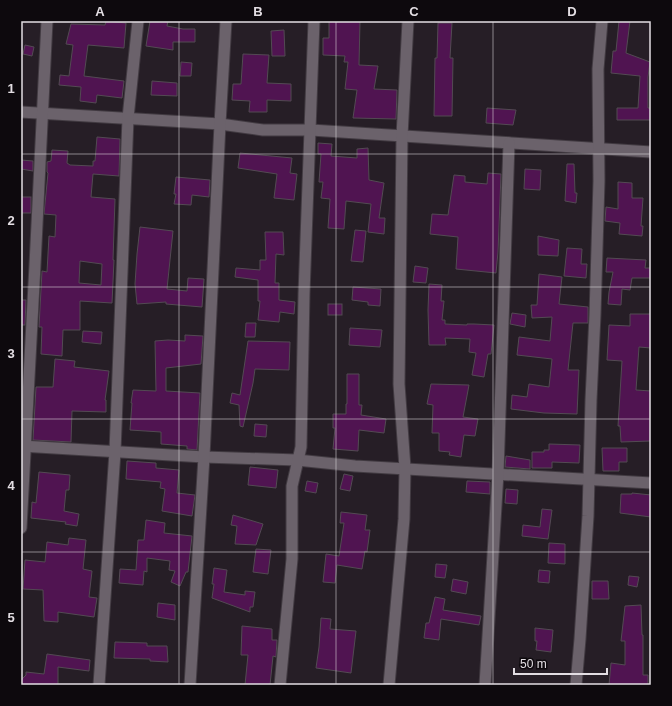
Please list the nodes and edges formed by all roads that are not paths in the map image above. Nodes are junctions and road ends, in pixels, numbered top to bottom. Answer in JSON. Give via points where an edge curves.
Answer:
{"nodes":[{"id":1,"x":47,"y":21,"type":"edge"},
{"id":2,"x":138,"y":21,"type":"edge"},
{"id":3,"x":226,"y":21,"type":"edge"},
{"id":4,"x":314,"y":21,"type":"edge"},
{"id":5,"x":408,"y":21,"type":"edge"},
{"id":6,"x":602,"y":21,"type":"edge"},
{"id":7,"x":21,"y":112,"type":"edge"},
{"id":8,"x":43,"y":113,"type":"junction"},
{"id":9,"x":128,"y":118,"type":"junction"},
{"id":10,"x":220,"y":124,"type":"junction"},
{"id":11,"x":311,"y":130,"type":"junction"},
{"id":12,"x":402,"y":136,"type":"junction"},
{"id":13,"x":509,"y":143,"type":"junction"},
{"id":14,"x":599,"y":148,"type":"junction"},
{"id":15,"x":651,"y":152,"type":"edge"},
{"id":16,"x":23,"y":446,"type":"edge"},
{"id":17,"x":115,"y":452,"type":"junction"},
{"id":18,"x":204,"y":457,"type":"junction"},
{"id":19,"x":297,"y":460,"type":"junction"},
{"id":20,"x":405,"y":468,"type":"junction"},
{"id":21,"x":498,"y":473,"type":"junction"},
{"id":22,"x":589,"y":479,"type":"junction"},
{"id":23,"x":651,"y":483,"type":"edge"},
{"id":24,"x":21,"y":528,"type":"edge"},
{"id":25,"x":99,"y":685,"type":"edge"},
{"id":26,"x":190,"y":685,"type":"edge"},
{"id":27,"x":280,"y":685,"type":"edge"},
{"id":28,"x":389,"y":685,"type":"edge"},
{"id":29,"x":485,"y":685,"type":"edge"},
{"id":30,"x":576,"y":685,"type":"edge"}],
"edges":[{"from":1,"to":8,"type":"street"},
{"from":2,"to":9,"type":"street"},
{"from":3,"to":10,"type":"street"},
{"from":4,"to":11,"type":"street"},
{"from":5,"to":12,"type":"street"},
{"from":6,"to":14,"type":"street","via":[[598,69]]},
{"from":7,"to":8,"type":"street"},
{"from":8,"to":9,"type":"street"},
{"from":8,"to":16,"type":"street"},
{"from":9,"to":10,"type":"street"},
{"from":9,"to":17,"type":"street"},
{"from":10,"to":11,"type":"street","via":[[263,130]]},
{"from":10,"to":18,"type":"street"},
{"from":11,"to":12,"type":"street"},
{"from":11,"to":19,"type":"street","via":[[301,447]]},
{"from":12,"to":13,"type":"street"},
{"from":12,"to":20,"type":"street","via":[[399,384]]},
{"from":13,"to":14,"type":"street"},
{"from":13,"to":21,"type":"street"},
{"from":14,"to":15,"type":"street"},
{"from":14,"to":22,"type":"street"},
{"from":16,"to":17,"type":"street"},
{"from":16,"to":24,"type":"street"},
{"from":17,"to":18,"type":"street"},
{"from":17,"to":25,"type":"street"},
{"from":18,"to":19,"type":"street"},
{"from":18,"to":26,"type":"street"},
{"from":19,"to":20,"type":"street"},
{"from":19,"to":27,"type":"street","via":[[292,486],[292,559]]},
{"from":20,"to":21,"type":"street"},
{"from":20,"to":28,"type":"street","via":[[404,519]]},
{"from":21,"to":22,"type":"street"},
{"from":21,"to":29,"type":"street"},
{"from":22,"to":23,"type":"street"},
{"from":22,"to":30,"type":"street"}]}
